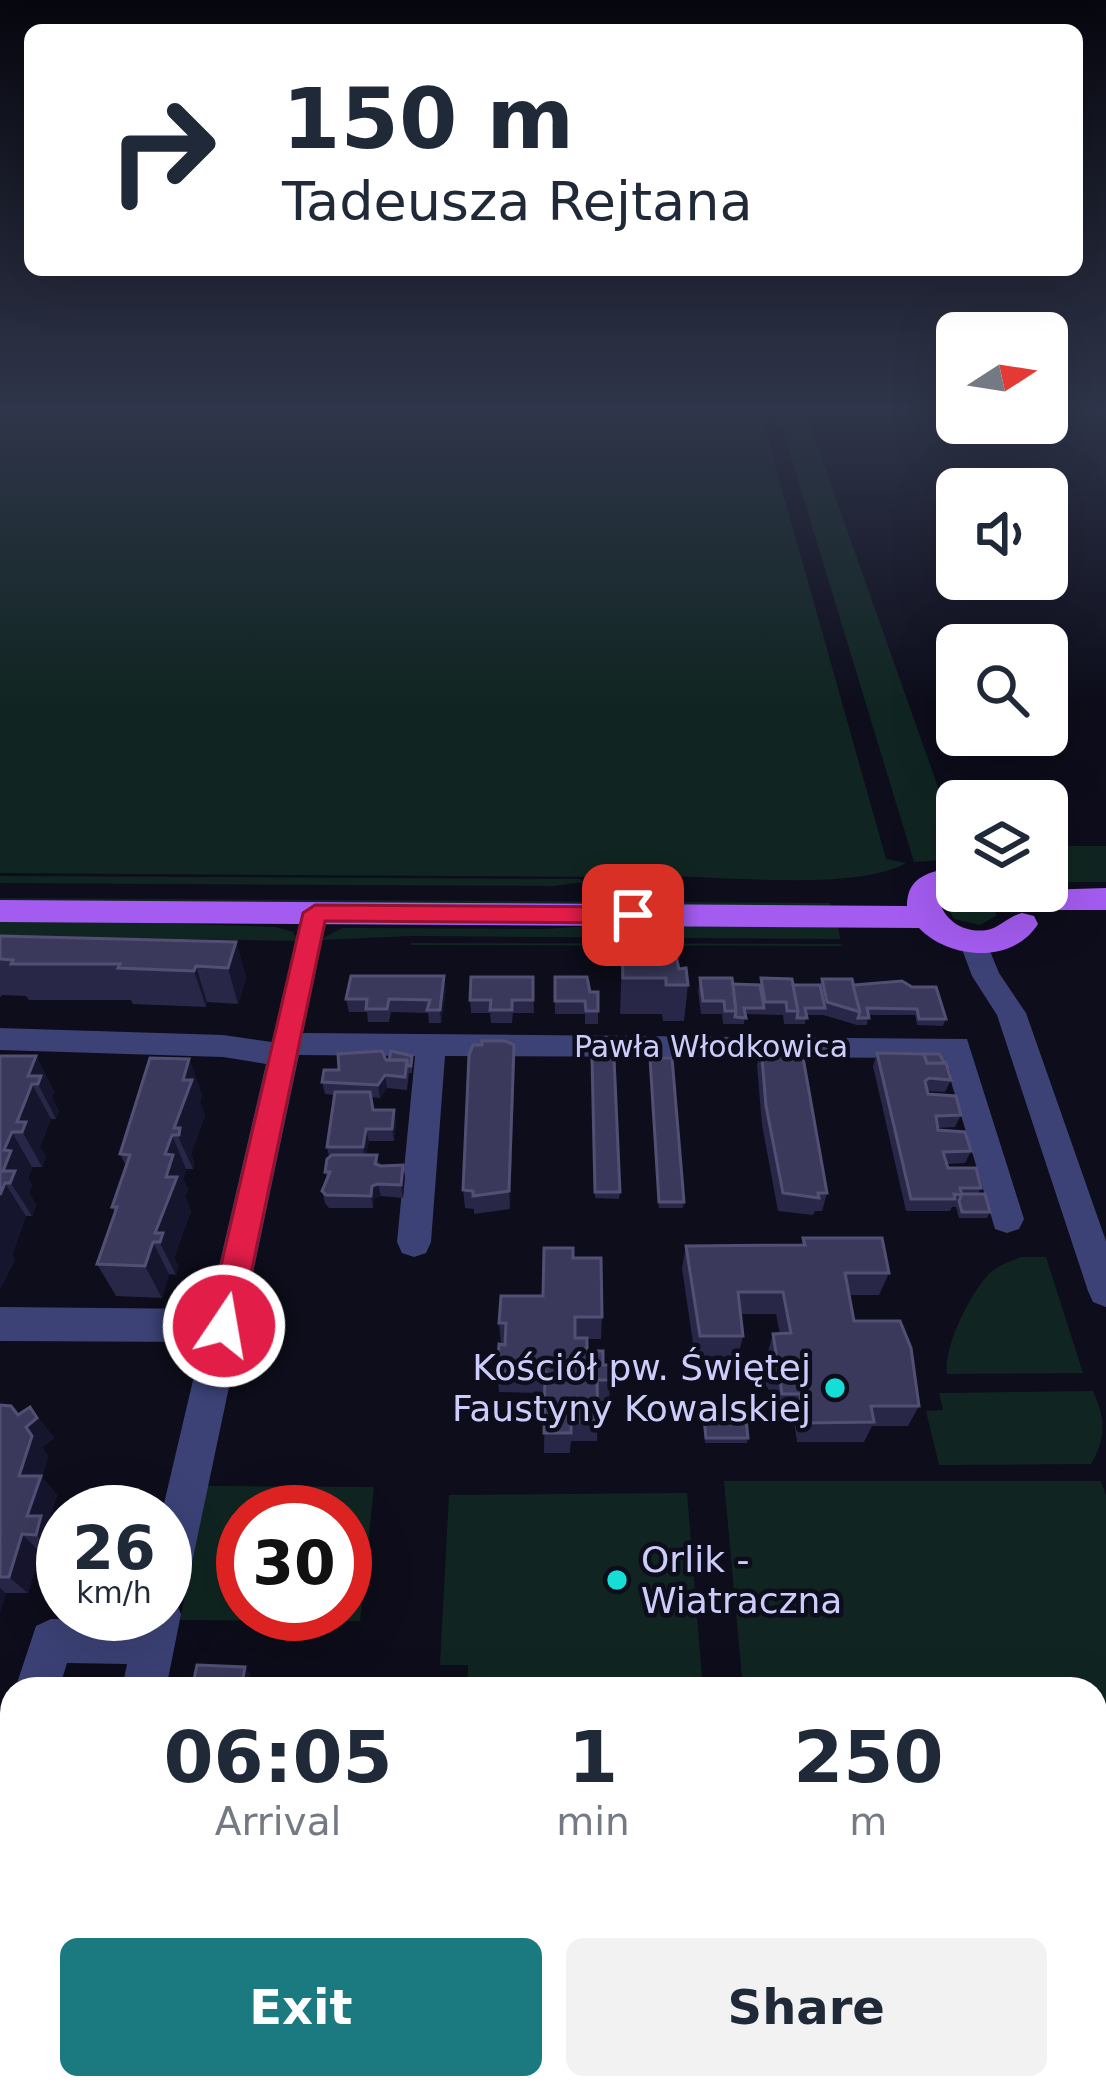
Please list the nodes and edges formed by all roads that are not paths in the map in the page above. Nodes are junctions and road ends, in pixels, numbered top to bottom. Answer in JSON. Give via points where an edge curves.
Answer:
{"nodes":[{"id":1,"x":936,"y":881,"type":"edge"},
{"id":2,"x":0,"y":890,"type":"edge"},
{"id":3,"x":1106,"y":899,"type":"edge"},
{"id":4,"x":925,"y":904,"type":"junction"},
{"id":5,"x":0,"y":911,"type":"edge"},
{"id":6,"x":315,"y":913,"type":"junction"},
{"id":7,"x":1003,"y":919,"type":"edge"},
{"id":8,"x":1106,"y":922,"type":"edge"},
{"id":9,"x":0,"y":1039,"type":"edge"},
{"id":10,"x":431,"y":1045,"type":"junction"},
{"id":11,"x":284,"y":1049,"type":"junction"},
{"id":12,"x":1007,"y":1219,"type":"dead end"},
{"id":13,"x":414,"y":1243,"type":"dead end"},
{"id":14,"x":1106,"y":1291,"type":"edge"},
{"id":15,"x":0,"y":1324,"type":"edge"},
{"id":16,"x":224,"y":1326,"type":"junction"},
{"id":17,"x":189,"y":1485,"type":"edge"},
{"id":18,"x":51,"y":1641,"type":"edge"},
{"id":19,"x":154,"y":1641,"type":"edge"},
{"id":20,"x":40,"y":1677,"type":"edge"},
{"id":21,"x":147,"y":1677,"type":"edge"}],
"edges":[{"from":1,"to":4,"type":"main road"},
{"from":2,"to":4,"type":"main road","via":[[836,895]]},
{"from":3,"to":7,"type":"main road"},
{"from":4,"to":6,"type":"main road"},
{"from":4,"to":7,"type":"main road","via":[[954,937]]},
{"from":5,"to":6,"type":"main road"},
{"from":6,"to":11,"type":"street"},
{"from":7,"to":8,"type":"main road"},
{"from":7,"to":14,"type":"street","via":[[986,976],[1011,1013]]},
{"from":9,"to":11,"type":"street","name":"Pawła Włodkowica"},
{"from":10,"to":11,"type":"street","name":"Pawła Włodkowica"},
{"from":10,"to":12,"type":"street","name":"Pawła Włodkowica","via":[[956,1047]]},
{"from":10,"to":13,"type":"street"},
{"from":11,"to":16,"type":"street"},
{"from":15,"to":16,"type":"street"},
{"from":16,"to":17,"type":"street"},
{"from":18,"to":20,"type":"street"},
{"from":19,"to":21,"type":"street"}]}
